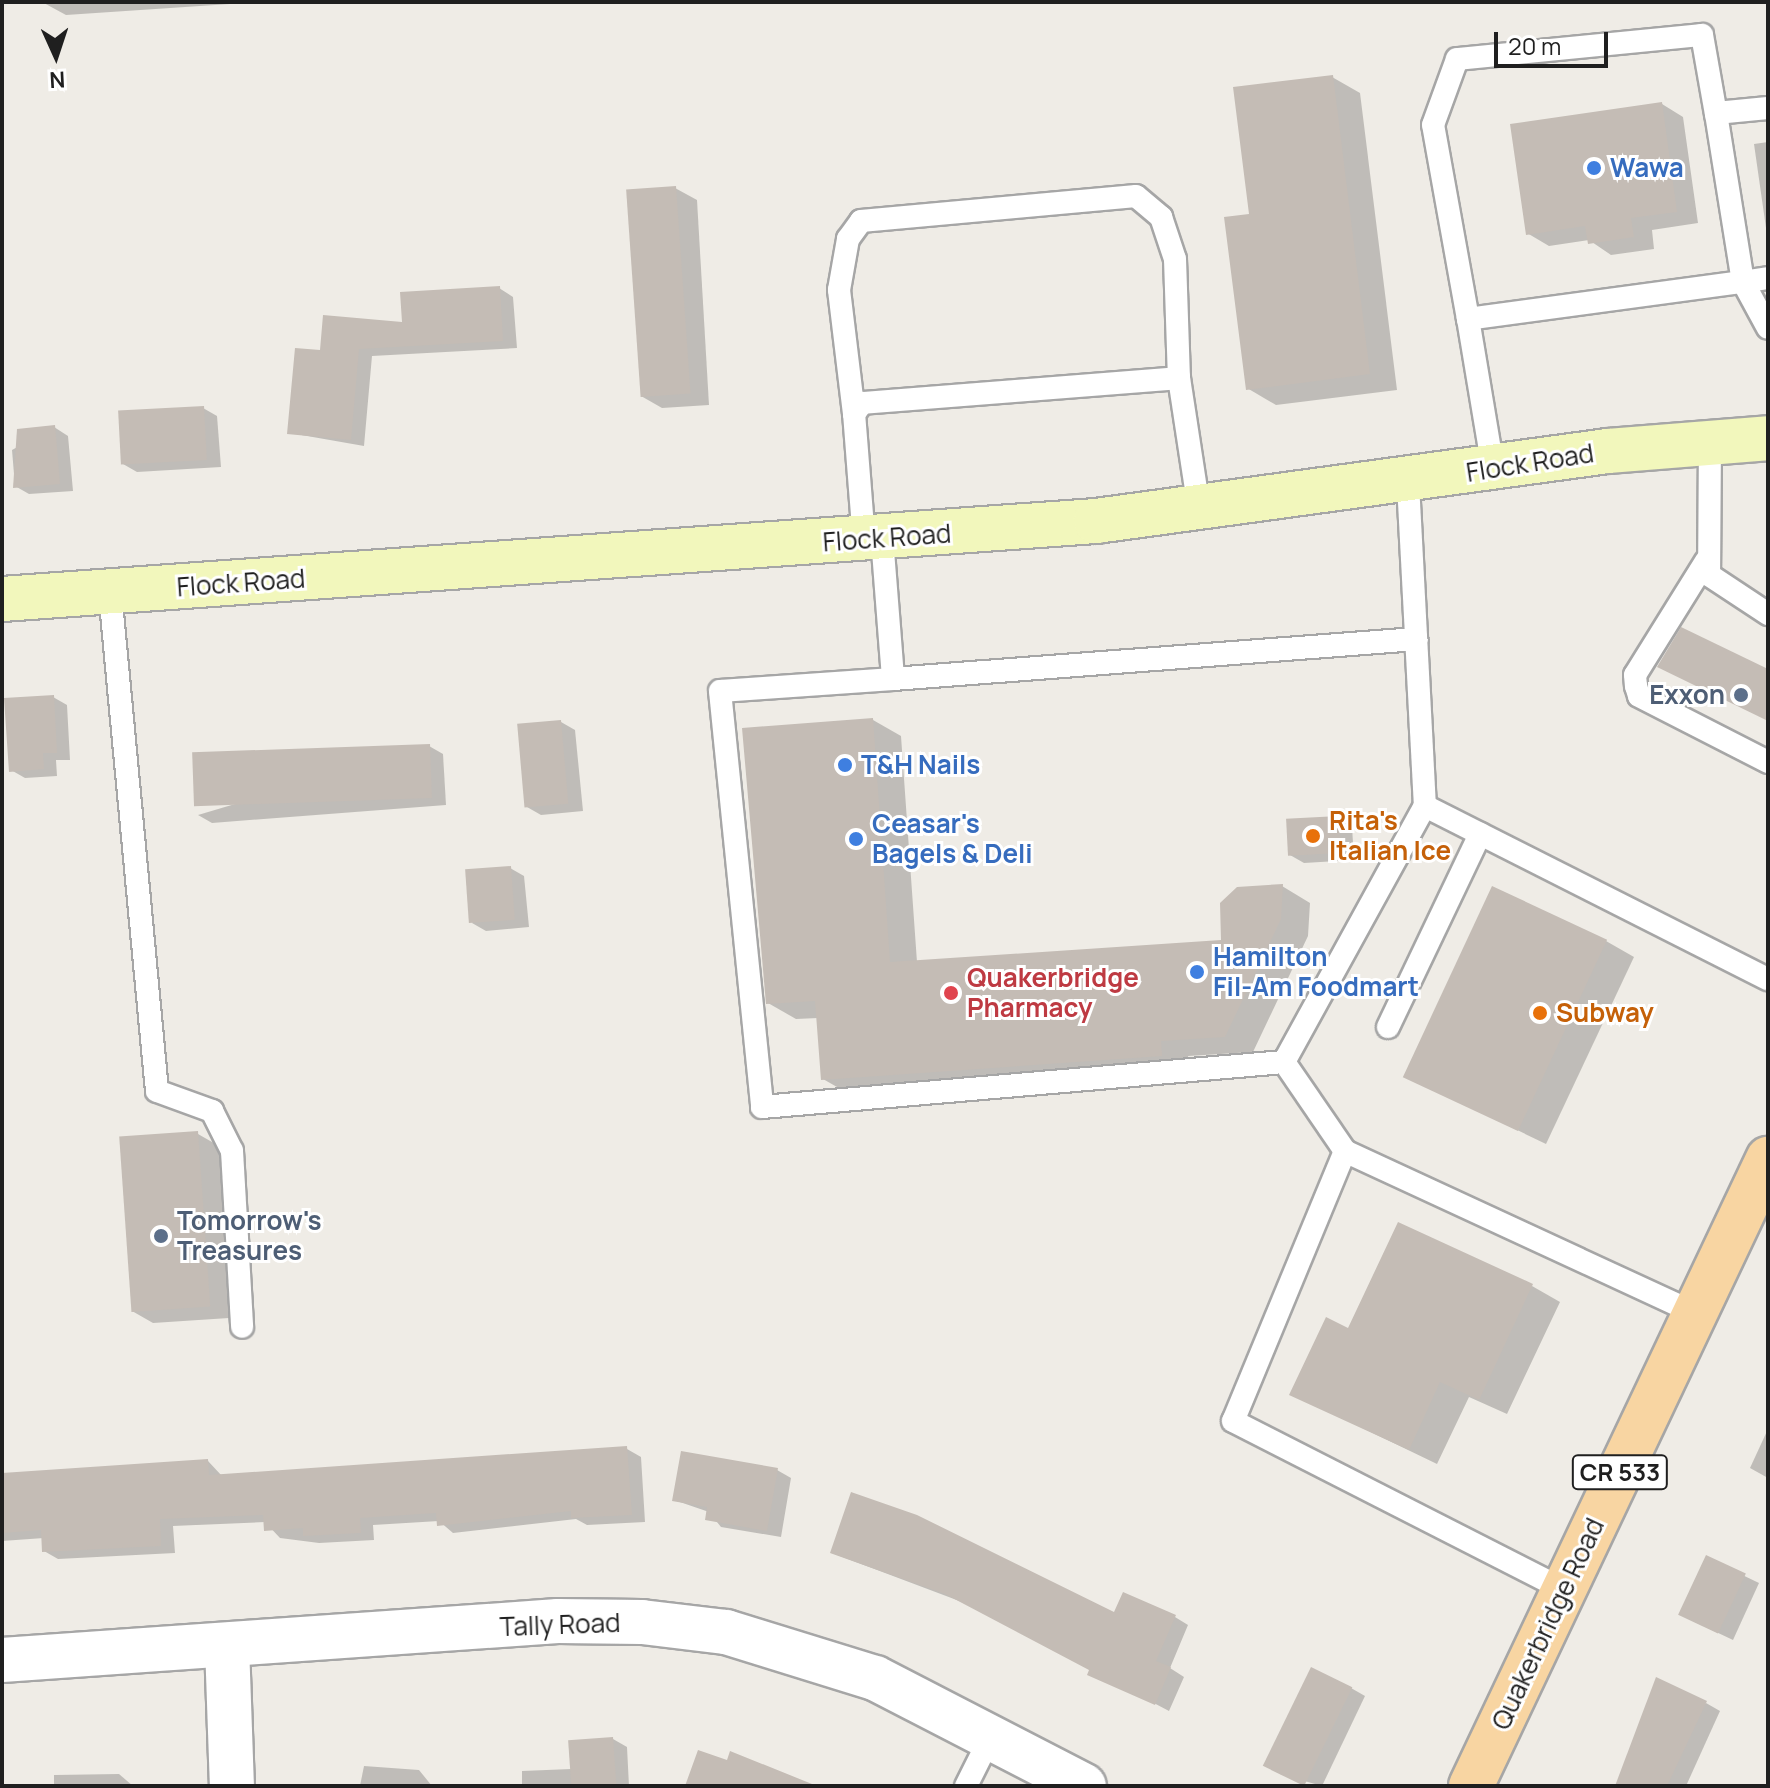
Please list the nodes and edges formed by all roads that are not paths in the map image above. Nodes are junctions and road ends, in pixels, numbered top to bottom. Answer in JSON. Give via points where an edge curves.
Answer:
{"nodes":[{"id":1,"x":1768,"y":108,"type":"edge"},
{"id":2,"x":1716,"y":114,"type":"junction"},
{"id":3,"x":1768,"y":278,"type":"edge"},
{"id":4,"x":1743,"y":282,"type":"junction"},
{"id":5,"x":1468,"y":319,"type":"junction"},
{"id":6,"x":1768,"y":328,"type":"edge"},
{"id":7,"x":1179,"y":378,"type":"junction"},
{"id":8,"x":854,"y":414,"type":"junction"},
{"id":9,"x":1768,"y":438,"type":"edge"},
{"id":10,"x":1710,"y":439,"type":"junction"},
{"id":11,"x":1493,"y":468,"type":"junction"},
{"id":12,"x":1408,"y":483,"type":"junction"},
{"id":13,"x":1199,"y":508,"type":"junction"},
{"id":14,"x":873,"y":539,"type":"junction"},
{"id":15,"x":1706,"y":561,"type":"junction"},
{"id":16,"x":110,"y":592,"type":"junction"},
{"id":17,"x":2,"y":599,"type":"edge"},
{"id":18,"x":1768,"y":614,"type":"edge"},
{"id":19,"x":1416,"y":639,"type":"junction"},
{"id":20,"x":893,"y":679,"type":"junction"},
{"id":21,"x":1768,"y":762,"type":"edge"},
{"id":22,"x":1425,"y":806,"type":"junction"},
{"id":23,"x":1480,"y":834,"type":"junction"},
{"id":24,"x":1768,"y":979,"type":"edge"},
{"id":25,"x":1388,"y":1027,"type":"dead end"},
{"id":26,"x":1284,"y":1062,"type":"junction"},
{"id":27,"x":1345,"y":1151,"type":"junction"},
{"id":28,"x":1768,"y":1159,"type":"edge"},
{"id":29,"x":1695,"y":1313,"type":"junction"},
{"id":30,"x":242,"y":1327,"type":"dead end"},
{"id":31,"x":1564,"y":1590,"type":"junction"},
{"id":32,"x":227,"y":1645,"type":"junction"},
{"id":33,"x":2,"y":1660,"type":"edge"},
{"id":34,"x":991,"y":1736,"type":"junction"},
{"id":35,"x":1058,"y":1779,"type":"edge"},
{"id":36,"x":232,"y":1786,"type":"edge"},
{"id":37,"x":966,"y":1786,"type":"edge"},
{"id":38,"x":1471,"y":1786,"type":"edge"}],
"edges":[{"from":1,"to":2,"type":"lane"},
{"from":2,"to":4,"type":"lane"},
{"from":2,"to":5,"type":"lane","via":[[1702,35],[1457,59],[1433,125]]},
{"from":3,"to":4,"type":"lane"},
{"from":4,"to":5,"type":"lane"},
{"from":4,"to":6,"type":"lane"},
{"from":5,"to":11,"type":"lane"},
{"from":7,"to":8,"type":"lane","via":[[862,403]]},
{"from":7,"to":8,"type":"lane","via":[[1175,259],[1161,217],[1136,196],[861,221],[848,239],[839,290]]},
{"from":7,"to":13,"type":"lane"},
{"from":8,"to":14,"type":"lane"},
{"from":9,"to":10,"type":"main road","name":"Flock Road"},
{"from":10,"to":11,"type":"main road","name":"Flock Road"},
{"from":10,"to":15,"type":"lane"},
{"from":11,"to":12,"type":"main road","name":"Flock Road"},
{"from":12,"to":13,"type":"main road","name":"Flock Road"},
{"from":12,"to":19,"type":"lane"},
{"from":13,"to":14,"type":"main road","name":"Flock Road"},
{"from":14,"to":16,"type":"main road","name":"Flock Road"},
{"from":14,"to":20,"type":"lane"},
{"from":15,"to":18,"type":"lane","via":[[1722,588]]},
{"from":15,"to":21,"type":"lane","via":[[1635,675],[1639,696]]},
{"from":16,"to":17,"type":"main road","name":"Flock Road"},
{"from":16,"to":30,"type":"lane","via":[[157,1091],[212,1111],[232,1151]]},
{"from":19,"to":20,"type":"lane"},
{"from":19,"to":22,"type":"lane"},
{"from":20,"to":26,"type":"lane","via":[[720,691],[762,1107]]},
{"from":22,"to":23,"type":"lane"},
{"from":22,"to":26,"type":"lane"},
{"from":23,"to":24,"type":"lane"},
{"from":23,"to":25,"type":"lane"},
{"from":26,"to":27,"type":"lane"},
{"from":27,"to":29,"type":"lane"},
{"from":27,"to":31,"type":"lane","via":[[1233,1421]]},
{"from":28,"to":29,"type":"main road","name":"Quakerbridge Road","number":"CR 533"},
{"from":29,"to":31,"type":"main road","name":"Quakerbridge Road","number":"CR 533"},
{"from":31,"to":38,"type":"main road","name":"Quakerbridge Road","number":"CR 533"},
{"from":32,"to":33,"type":"street","name":"Tally Road"},
{"from":32,"to":34,"type":"street","name":"Tally Road","via":[[642,1622],[796,1649],[875,1678]]},
{"from":32,"to":36,"type":"street"},
{"from":34,"to":35,"type":"street","name":"Tally Road"},
{"from":34,"to":37,"type":"lane"}]}
